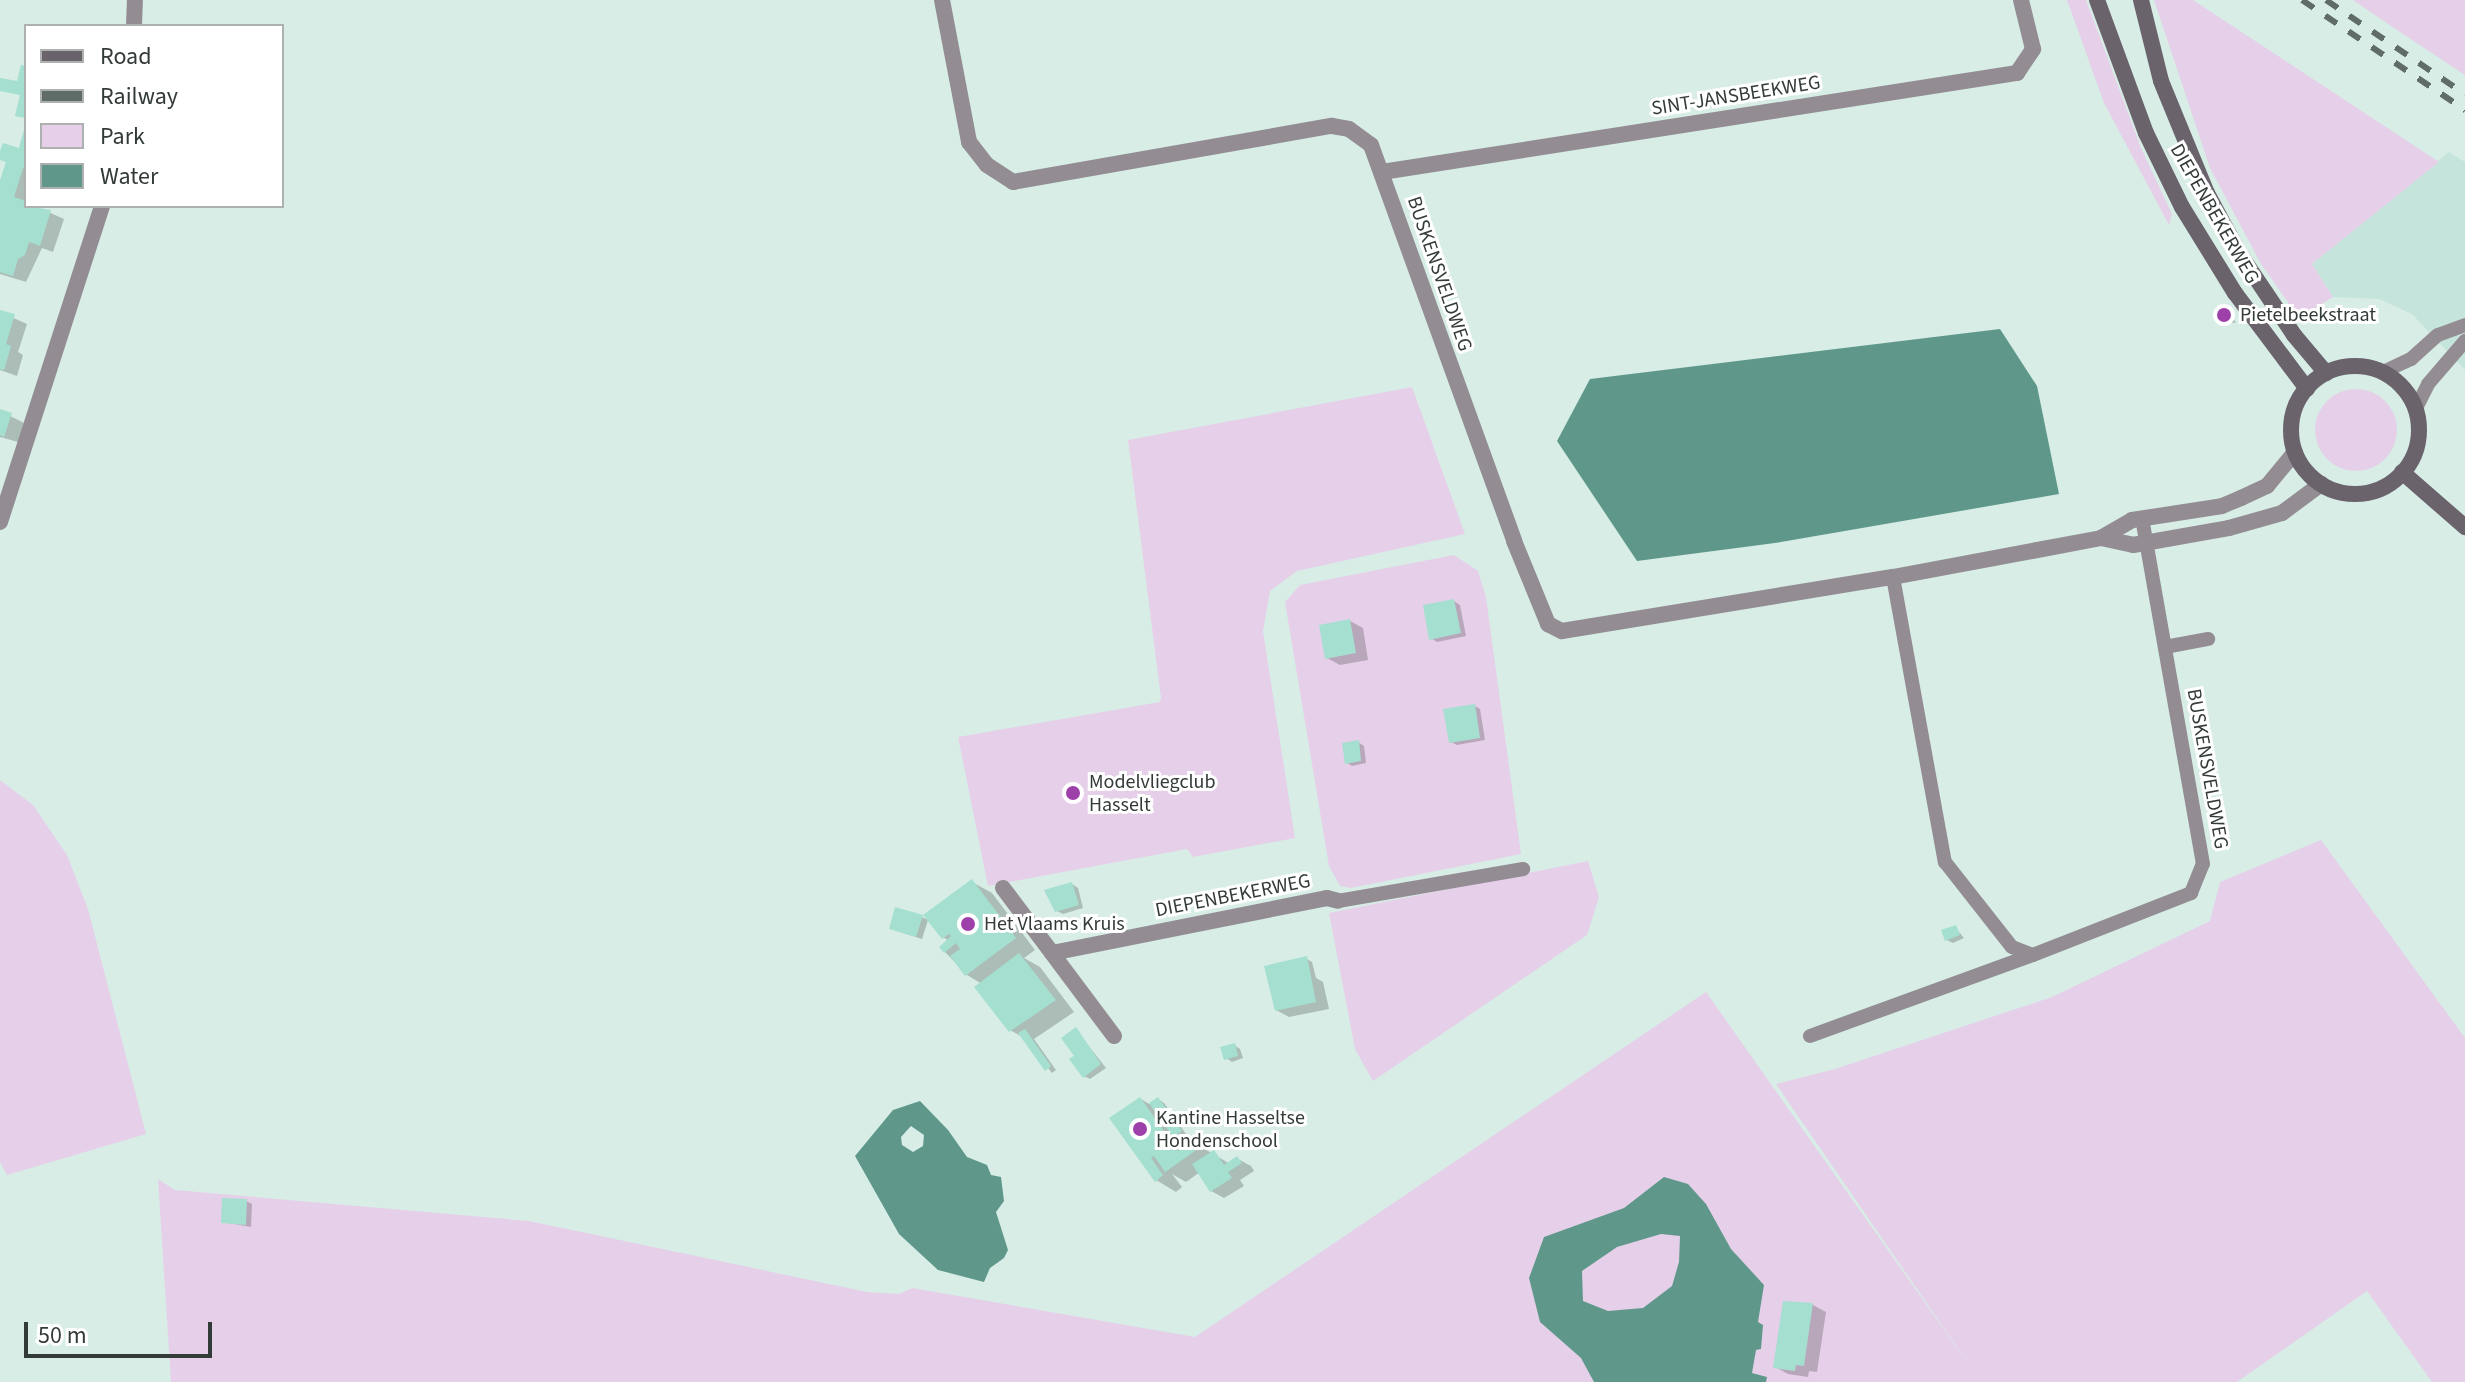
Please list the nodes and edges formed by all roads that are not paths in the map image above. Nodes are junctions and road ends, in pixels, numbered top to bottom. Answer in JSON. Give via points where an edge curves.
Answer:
{"nodes":[{"id":1,"x":135,"y":0,"type":"edge"},
{"id":2,"x":942,"y":0,"type":"edge"},
{"id":3,"x":2021,"y":0,"type":"edge"},
{"id":4,"x":2097,"y":0,"type":"edge"},
{"id":5,"x":2141,"y":0,"type":"edge"},
{"id":6,"x":134,"y":24,"type":"edge"},
{"id":7,"x":1382,"y":172,"type":"junction"},
{"id":8,"x":101,"y":208,"type":"edge"},
{"id":9,"x":2465,"y":325,"type":"edge"},
{"id":10,"x":2465,"y":341,"type":"edge"},
{"id":11,"x":2383,"y":372,"type":"junction"},
{"id":12,"x":2326,"y":373,"type":"junction"},
{"id":13,"x":2307,"y":389,"type":"junction"},
{"id":14,"x":2415,"y":410,"type":"junction"},
{"id":15,"x":2295,"y":452,"type":"junction"},
{"id":16,"x":2402,"y":472,"type":"junction"},
{"id":17,"x":2321,"y":484,"type":"junction"},
{"id":18,"x":2142,"y":518,"type":"junction"},
{"id":19,"x":0,"y":522,"type":"edge"},
{"id":20,"x":2465,"y":527,"type":"edge"},
{"id":21,"x":2101,"y":538,"type":"junction"},
{"id":22,"x":2148,"y":542,"type":"junction"},
{"id":23,"x":1893,"y":577,"type":"junction"},
{"id":24,"x":2208,"y":639,"type":"dead end"},
{"id":25,"x":2165,"y":647,"type":"junction"},
{"id":26,"x":1523,"y":869,"type":"dead end"},
{"id":27,"x":1003,"y":888,"type":"dead end"},
{"id":28,"x":1333,"y":900,"type":"joint"},
{"id":29,"x":1052,"y":953,"type":"junction"},
{"id":30,"x":2033,"y":955,"type":"junction"},
{"id":31,"x":1114,"y":1036,"type":"dead end"},
{"id":32,"x":1810,"y":1036,"type":"dead end"}],
"edges":[{"from":1,"to":6,"type":"street"},
{"from":2,"to":7,"type":"street","name":"BUSKENSVELDWEG","via":[[969,142],[987,165],[1013,182],[1332,126],[1349,129],[1371,145]]},
{"from":3,"to":7,"type":"street","name":"SINT-JANSBEEKWEG","via":[[2033,49],[2017,73]]},
{"from":4,"to":13,"type":"main road","name":"DIEPENBEKERWEG","via":[[2140,120],[2182,207],[2235,293]]},
{"from":5,"to":12,"type":"main road","name":"DIEPENBEKERWEG","via":[[2161,81],[2207,193],[2239,253]]},
{"from":7,"to":23,"type":"street","name":"BUSKENSVELDWEG","via":[[1451,372],[1548,624],[1562,631]]},
{"from":8,"to":19,"type":"street"},
{"from":9,"to":11,"type":"lane","via":[[2438,335],[2411,359]]},
{"from":10,"to":14,"type":"lane","via":[[2428,384]]},
{"from":11,"to":12,"type":"main road","via":[[2360,366]]},
{"from":11,"to":14,"type":"main road","via":[[2403,388]]},
{"from":12,"to":13,"type":"main road"},
{"from":13,"to":15,"type":"main road","via":[[2293,412]]},
{"from":14,"to":16,"type":"main road","via":[[2417,444]]},
{"from":15,"to":17,"type":"main road","via":[[2309,476]]},
{"from":15,"to":18,"type":"street","name":"BUSKENSVELDWEG","via":[[2267,486],[2241,498],[2222,506]]},
{"from":16,"to":17,"type":"main road","via":[[2388,484],[2362,493]]},
{"from":16,"to":20,"type":"main road"},
{"from":17,"to":22,"type":"street","name":"BUSKENSVELDWEG","via":[[2282,513]]},
{"from":18,"to":21,"type":"street","name":"BUSKENSVELDWEG"},
{"from":18,"to":22,"type":"lane","name":"BUSKENSVELDWEG"},
{"from":21,"to":22,"type":"street","name":"BUSKENSVELDWEG","via":[[2133,545]]},
{"from":21,"to":23,"type":"street","name":"BUSKENSVELDWEG"},
{"from":22,"to":25,"type":"lane","name":"BUSKENSVELDWEG"},
{"from":23,"to":30,"type":"lane","via":[[1945,862],[2012,947]]},
{"from":24,"to":25,"type":"lane"},
{"from":25,"to":30,"type":"lane","name":"BUSKENSVELDWEG","via":[[2203,864],[2197,880],[2191,893]]},
{"from":26,"to":28,"type":"lane"},
{"from":27,"to":29,"type":"street"},
{"from":28,"to":29,"type":"street","name":"DIEPENBEKERWEG"},
{"from":29,"to":31,"type":"street"},
{"from":30,"to":32,"type":"lane","name":"BUSKENSVELDWEG"}]}
